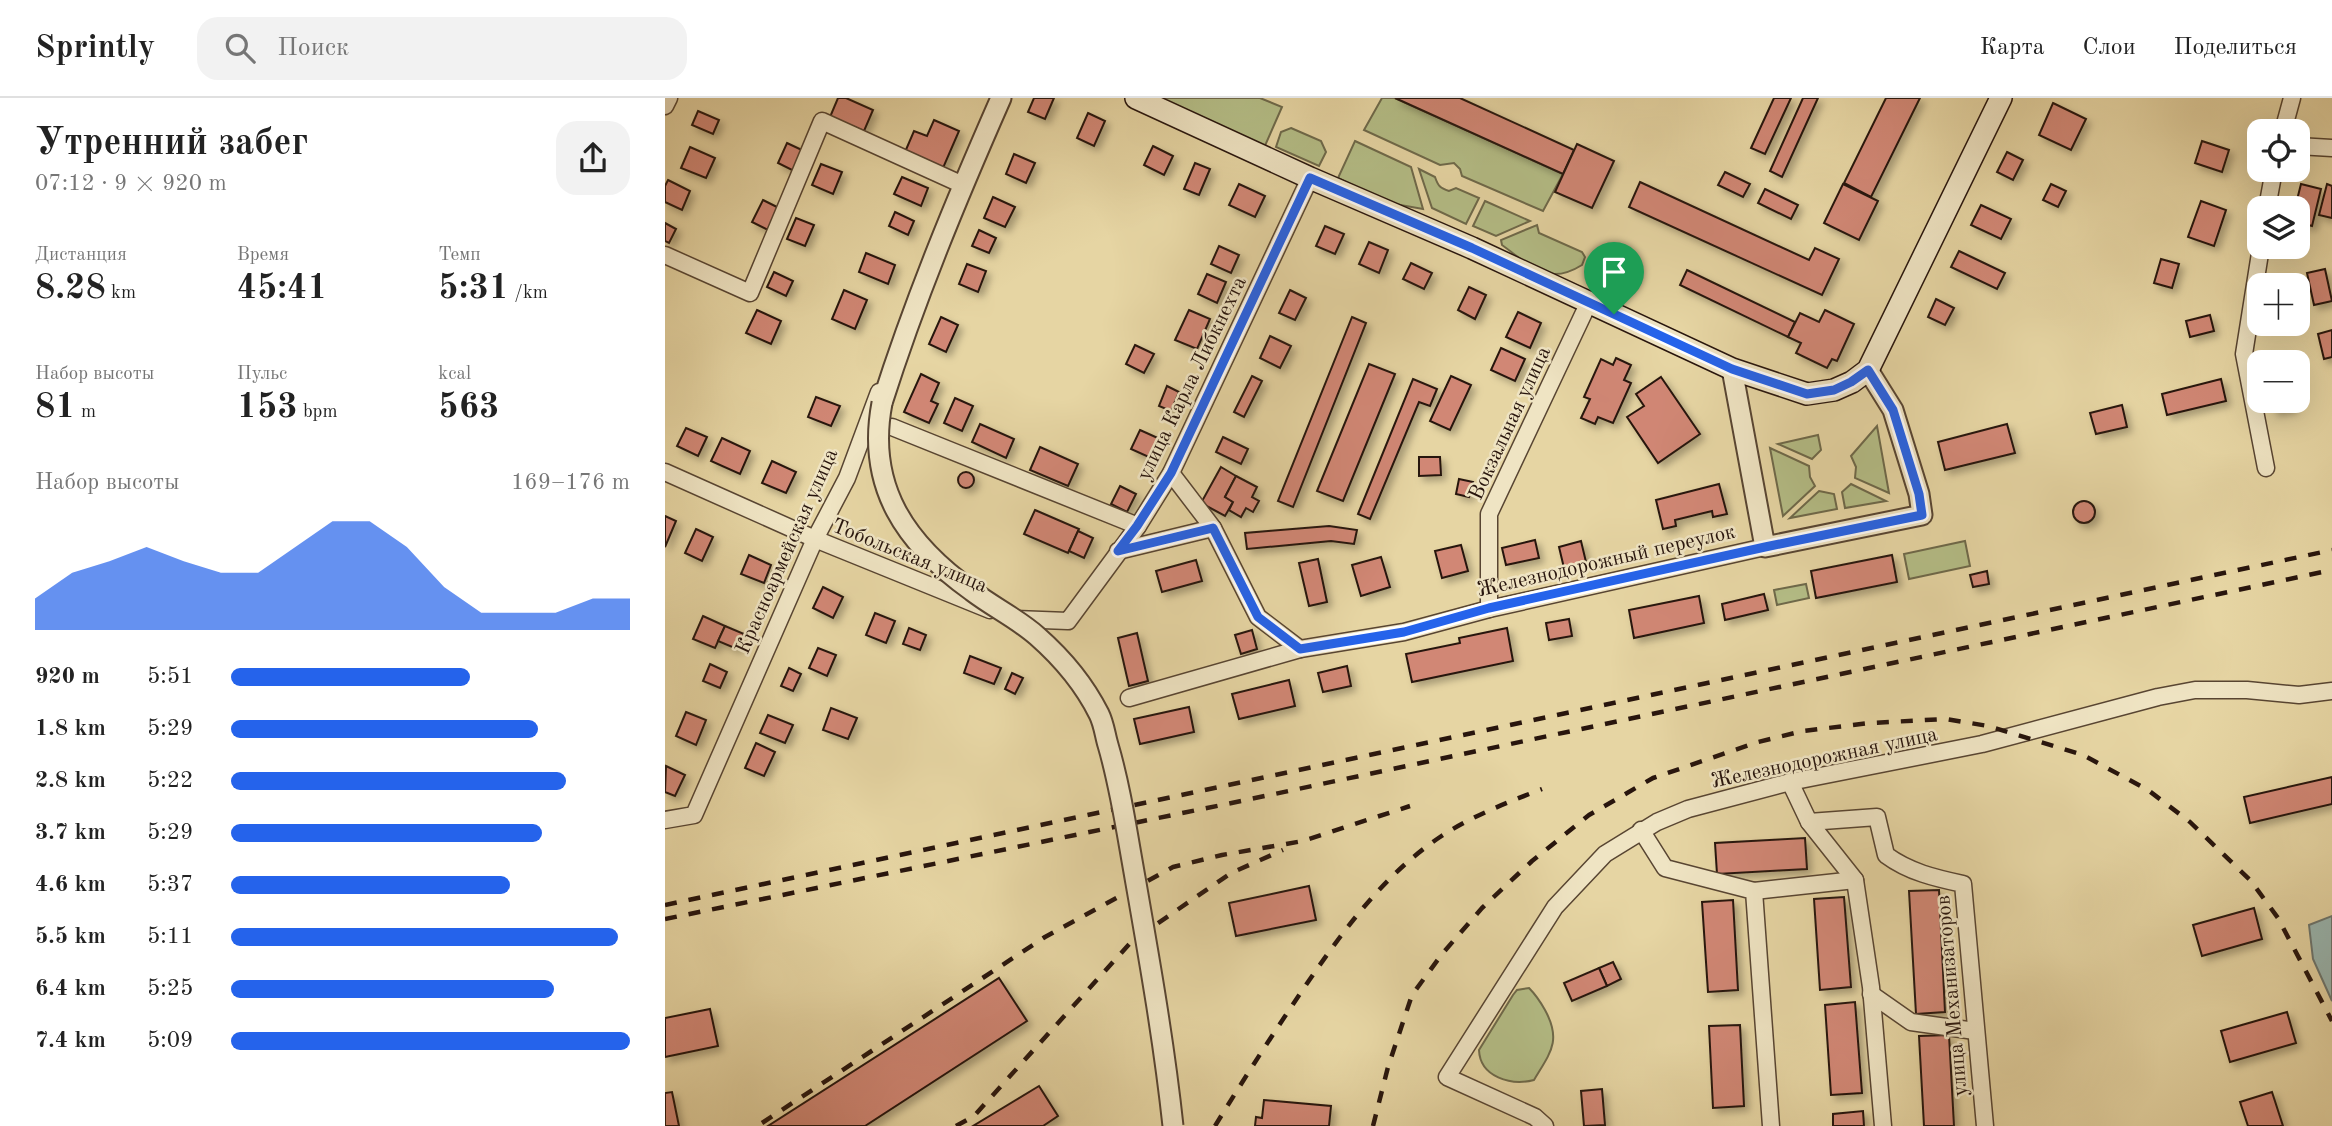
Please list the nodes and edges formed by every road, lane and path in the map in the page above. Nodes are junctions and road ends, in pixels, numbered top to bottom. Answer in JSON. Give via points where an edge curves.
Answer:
{"nodes":[{"id":1,"x":669,"y":98,"type":"edge"},
{"id":2,"x":1000,"y":98,"type":"edge"},
{"id":3,"x":1136,"y":98,"type":"edge"},
{"id":4,"x":2001,"y":98,"type":"edge"},
{"id":5,"x":2292,"y":98,"type":"edge"},
{"id":6,"x":665,"y":106,"type":"edge"},
{"id":7,"x":2286,"y":119,"type":"edge"},
{"id":8,"x":2310,"y":147,"type":"edge"},
{"id":9,"x":2332,"y":148,"type":"edge"},
{"id":10,"x":1310,"y":178,"type":"junction"},
{"id":11,"x":963,"y":185,"type":"junction"},
{"id":12,"x":665,"y":255,"type":"edge"},
{"id":13,"x":2259,"y":259,"type":"edge"},
{"id":14,"x":1589,"y":302,"type":"junction"},
{"id":15,"x":916,"y":305,"type":"junction"},
{"id":16,"x":1732,"y":369,"type":"junction"},
{"id":17,"x":1868,"y":370,"type":"junction"},
{"id":18,"x":892,"y":426,"type":"dead end"},
{"id":19,"x":2266,"y":468,"type":"dead end"},
{"id":20,"x":665,"y":472,"type":"edge"},
{"id":21,"x":1171,"y":473,"type":"junction"},
{"id":22,"x":1137,"y":526,"type":"junction"},
{"id":23,"x":1213,"y":528,"type":"junction"},
{"id":24,"x":815,"y":539,"type":"junction"},
{"id":25,"x":1765,"y":547,"type":"junction"},
{"id":26,"x":1118,"y":551,"type":"junction"},
{"id":27,"x":1489,"y":608,"type":"junction"},
{"id":28,"x":1068,"y":621,"type":"joint"},
{"id":29,"x":1300,"y":649,"type":"junction"},
{"id":30,"x":2332,"y":691,"type":"edge"},
{"id":31,"x":1129,"y":698,"type":"dead end"},
{"id":32,"x":1790,"y":782,"type":"junction"},
{"id":33,"x":665,"y":820,"type":"edge"},
{"id":34,"x":1809,"y":822,"type":"junction"},
{"id":35,"x":1641,"y":830,"type":"junction"},
{"id":36,"x":1855,"y":880,"type":"junction"},
{"id":37,"x":1754,"y":891,"type":"junction"},
{"id":38,"x":1871,"y":994,"type":"junction"},
{"id":39,"x":1975,"y":1031,"type":"junction"},
{"id":40,"x":1173,"y":1126,"type":"edge"},
{"id":41,"x":1545,"y":1126,"type":"edge"},
{"id":42,"x":1770,"y":1126,"type":"edge"},
{"id":43,"x":1883,"y":1126,"type":"edge"},
{"id":44,"x":1985,"y":1126,"type":"edge"}],
"edges":[{"from":1,"to":6,"type":"street"},
{"from":2,"to":11,"type":"street","name":"Красноармейская улица"},
{"from":3,"to":10,"type":"main road"},
{"from":4,"to":17,"type":"main road"},
{"from":5,"to":7,"type":"street"},
{"from":8,"to":9,"type":"street"},
{"from":10,"to":14,"type":"main road"},
{"from":10,"to":21,"type":"street","name":"улица Карла Либкнехта"},
{"from":11,"to":12,"type":"street","via":[[822,121],[750,293]]},
{"from":11,"to":15,"type":"street","name":"Красноармейская улица"},
{"from":13,"to":19,"type":"street","via":[[2243,354]]},
{"from":14,"to":16,"type":"main road"},
{"from":14,"to":27,"type":"street","name":"Вокзальная улица","via":[[1489,514]]},
{"from":15,"to":24,"type":"street","name":"Красноармейская улица","via":[[906,320],[847,478]]},
{"from":15,"to":40,"type":"street","name":"Красноармейская улица","bridge":true,"via":[[877,426],[882,478],[895,511],[920,547],[969,590],[1036,635],[1075,674],[1100,716],[1117,779],[1150,963]]},
{"from":16,"to":17,"type":"main road","via":[[1807,394],[1834,390]]},
{"from":16,"to":25,"type":"street"},
{"from":17,"to":25,"type":"street","name":"Железнодорожный переулок","via":[[1893,410],[1922,515]]},
{"from":18,"to":22,"type":"street"},
{"from":20,"to":24,"type":"street","name":"Тобольская улица"},
{"from":21,"to":22,"type":"street","name":"улица Карла Либкнехта"},
{"from":21,"to":23,"type":"street"},
{"from":22,"to":26,"type":"street","name":"улица Карла Либкнехта"},
{"from":23,"to":26,"type":"street"},
{"from":23,"to":29,"type":"street","via":[[1258,617]]},
{"from":24,"to":28,"type":"street","name":"Тобольская улица","via":[[1016,620]]},
{"from":24,"to":33,"type":"street","name":"Красноармейская улица","via":[[694,815]]},
{"from":25,"to":27,"type":"street","name":"Железнодорожный переулок"},
{"from":26,"to":28,"type":"street","name":"улица Карла Либкнехта"},
{"from":27,"to":29,"type":"street","name":"Железнодорожный переулок","via":[[1404,632]]},
{"from":29,"to":31,"type":"street","name":"Железнодорожный переулок"},
{"from":30,"to":32,"type":"street","name":"Железнодорожная улица","via":[[2299,695],[2195,690],[1982,744]]},
{"from":32,"to":34,"type":"street"},
{"from":32,"to":35,"type":"street","name":"Железнодорожная улица","via":[[1688,809]]},
{"from":34,"to":36,"type":"street"},
{"from":34,"to":39,"type":"street","name":"улица Механизаторов","via":[[1877,817],[1886,855],[1930,877],[1963,884]]},
{"from":35,"to":37,"type":"street","via":[[1665,868]]},
{"from":35,"to":41,"type":"street","name":"Железнодорожная улица","via":[[1605,854],[1555,907],[1447,1077],[1535,1117]]},
{"from":36,"to":37,"type":"street"},
{"from":36,"to":38,"type":"street"},
{"from":37,"to":42,"type":"street"},
{"from":38,"to":39,"type":"street","via":[[1911,1022]]},
{"from":38,"to":43,"type":"street"},
{"from":39,"to":44,"type":"street","name":"улица Механизаторов"}]}
